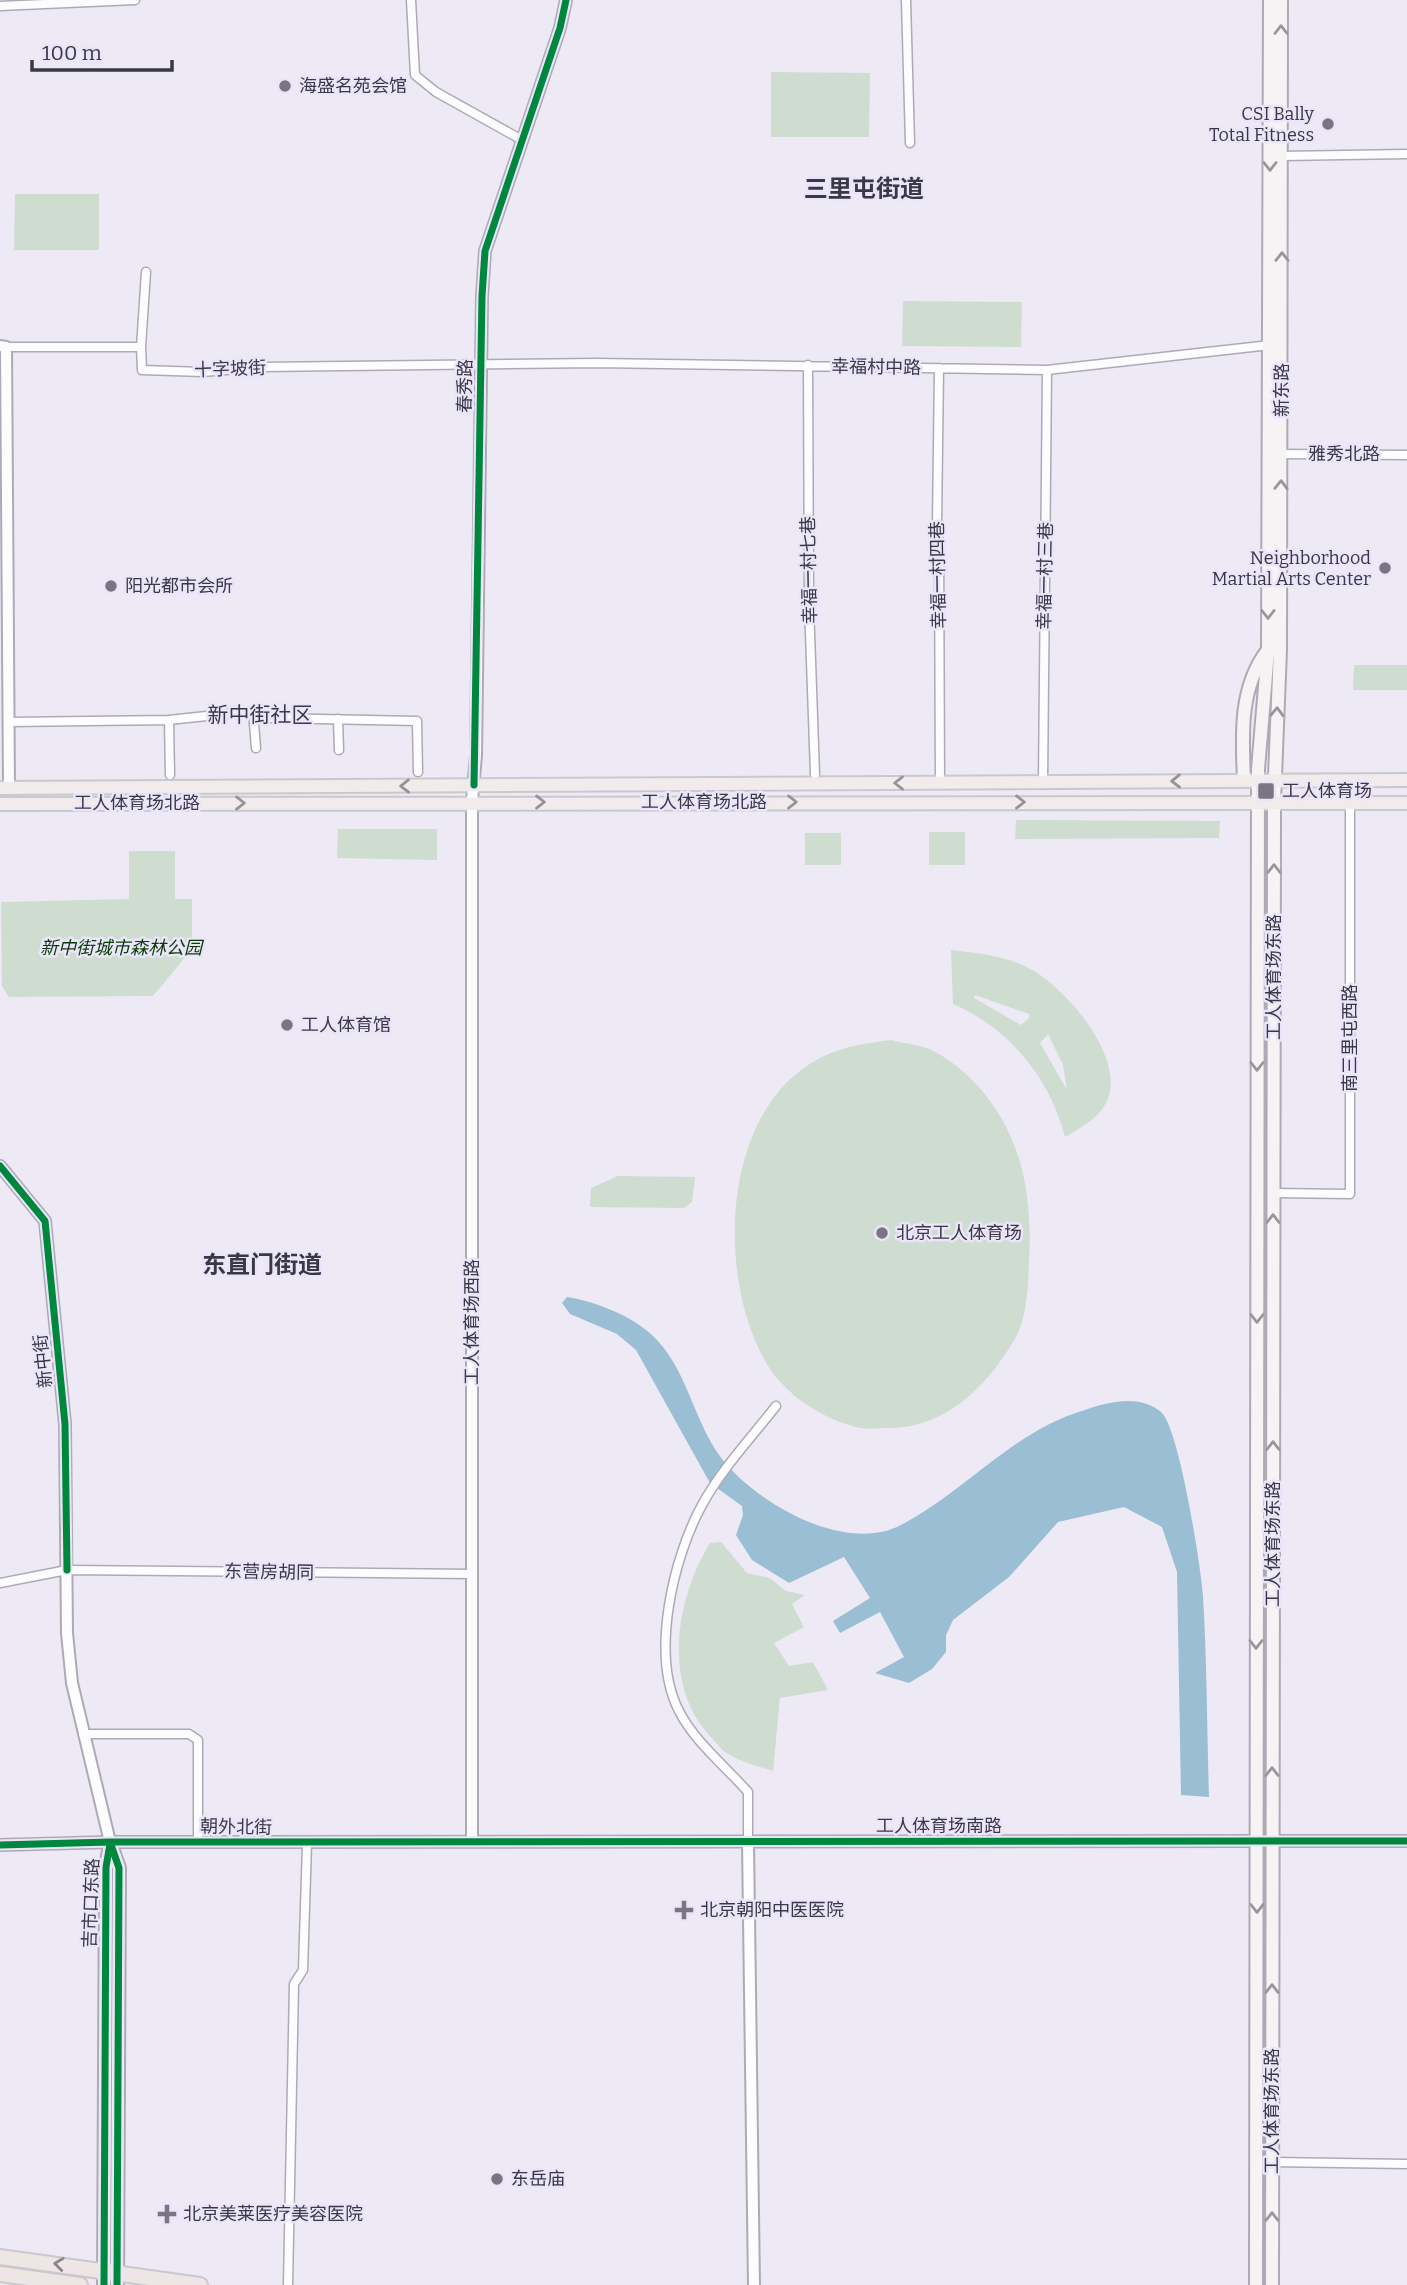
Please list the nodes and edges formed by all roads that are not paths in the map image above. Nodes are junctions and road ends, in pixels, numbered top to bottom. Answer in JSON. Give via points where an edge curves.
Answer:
{"nodes":[{"id":1,"x":135,"y":0,"type":"edge"},
{"id":2,"x":411,"y":0,"type":"edge"},
{"id":3,"x":566,"y":0,"type":"edge"},
{"id":4,"x":906,"y":0,"type":"edge"},
{"id":5,"x":1269,"y":0,"type":"edge"},
{"id":6,"x":1281,"y":0,"type":"edge"},
{"id":7,"x":0,"y":6,"type":"edge"},
{"id":8,"x":522,"y":140,"type":"junction"},
{"id":9,"x":910,"y":143,"type":"dead end"},
{"id":10,"x":1407,"y":154,"type":"edge"},
{"id":11,"x":1282,"y":156,"type":"junction"},
{"id":12,"x":146,"y":272,"type":"dead end"},
{"id":13,"x":1270,"y":345,"type":"junction"},
{"id":14,"x":3,"y":347,"type":"edge"},
{"id":15,"x":141,"y":347,"type":"junction"},
{"id":16,"x":481,"y":365,"type":"junction"},
{"id":17,"x":807,"y":365,"type":"junction"},
{"id":18,"x":939,"y":368,"type":"junction"},
{"id":19,"x":1047,"y":370,"type":"junction"},
{"id":20,"x":1282,"y":454,"type":"junction"},
{"id":21,"x":1407,"y":455,"type":"edge"},
{"id":22,"x":1268,"y":651,"type":"junction"},
{"id":23,"x":253,"y":711,"type":"junction"},
{"id":24,"x":338,"y":719,"type":"junction"},
{"id":25,"x":169,"y":720,"type":"junction"},
{"id":26,"x":9,"y":722,"type":"junction"},
{"id":27,"x":256,"y":748,"type":"dead end"},
{"id":28,"x":339,"y":750,"type":"dead end"},
{"id":29,"x":418,"y":772,"type":"dead end"},
{"id":30,"x":815,"y":774,"type":"dead end"},
{"id":31,"x":170,"y":775,"type":"dead end"},
{"id":32,"x":1244,"y":780,"type":"junction"},
{"id":33,"x":1258,"y":780,"type":"junction"},
{"id":34,"x":1275,"y":780,"type":"junction"},
{"id":35,"x":1407,"y":780,"type":"edge"},
{"id":36,"x":940,"y":782,"type":"junction"},
{"id":37,"x":1042,"y":782,"type":"junction"},
{"id":38,"x":474,"y":785,"type":"junction"},
{"id":39,"x":5,"y":788,"type":"edge"},
{"id":40,"x":472,"y":802,"type":"junction"},
{"id":41,"x":1258,"y":802,"type":"junction"},
{"id":42,"x":1274,"y":802,"type":"junction"},
{"id":43,"x":1407,"y":803,"type":"edge"},
{"id":44,"x":0,"y":804,"type":"edge"},
{"id":45,"x":1350,"y":804,"type":"junction"},
{"id":46,"x":1,"y":1171,"type":"edge"},
{"id":47,"x":1273,"y":1193,"type":"junction"},
{"id":48,"x":776,"y":1406,"type":"dead end"},
{"id":49,"x":67,"y":1570,"type":"junction"},
{"id":50,"x":472,"y":1574,"type":"junction"},
{"id":51,"x":0,"y":1583,"type":"edge"},
{"id":52,"x":83,"y":1734,"type":"junction"},
{"id":53,"x":1257,"y":1840,"type":"junction"},
{"id":54,"x":1272,"y":1840,"type":"junction"},
{"id":55,"x":1407,"y":1841,"type":"edge"},
{"id":56,"x":110,"y":1842,"type":"junction"},
{"id":57,"x":472,"y":1842,"type":"junction"},
{"id":58,"x":198,"y":1843,"type":"junction"},
{"id":59,"x":748,"y":1843,"type":"junction"},
{"id":60,"x":307,"y":1844,"type":"junction"},
{"id":61,"x":0,"y":1845,"type":"edge"},
{"id":62,"x":1272,"y":2162,"type":"junction"},
{"id":63,"x":1407,"y":2164,"type":"edge"},
{"id":64,"x":0,"y":2257,"type":"edge"},
{"id":65,"x":0,"y":2274,"type":"edge"},
{"id":66,"x":113,"y":2275,"type":"edge"},
{"id":67,"x":80,"y":2285,"type":"edge"},
{"id":68,"x":104,"y":2285,"type":"edge"},
{"id":69,"x":200,"y":2285,"type":"edge"},
{"id":70,"x":288,"y":2285,"type":"edge"},
{"id":71,"x":754,"y":2285,"type":"edge"},
{"id":72,"x":1256,"y":2285,"type":"edge"},
{"id":73,"x":1272,"y":2285,"type":"edge"}],
"edges":[{"from":1,"to":7,"type":"street"},
{"from":2,"to":8,"type":"street","via":[[415,75],[436,92]]},
{"from":3,"to":8,"type":"street","name":"春秀路"},
{"from":4,"to":9,"type":"street"},
{"from":5,"to":13,"type":"main road","name":"新东路","one_way":true},
{"from":11,"to":6,"type":"main road","name":"新东路","one_way":true},
{"from":8,"to":16,"type":"street","name":"春秀路","via":[[485,251]]},
{"from":10,"to":11,"type":"street"},
{"from":20,"to":11,"type":"main road","name":"新东路","one_way":true},
{"from":12,"to":15,"type":"street"},
{"from":13,"to":19,"type":"street","name":"幸福村中路"},
{"from":13,"to":22,"type":"main road","name":"新东路","one_way":true},
{"from":14,"to":15,"type":"street"},
{"from":14,"to":26,"type":"street"},
{"from":15,"to":16,"type":"street","name":"十字坡街","via":[[142,370]]},
{"from":16,"to":17,"type":"street","name":"幸福村中路"},
{"from":16,"to":38,"type":"street","name":"春秀路"},
{"from":17,"to":18,"type":"street","name":"幸福村中路"},
{"from":17,"to":30,"type":"street","name":"幸福一村七巷"},
{"from":18,"to":19,"type":"street","name":"幸福村中路"},
{"from":18,"to":36,"type":"street","name":"幸福一村四巷"},
{"from":19,"to":37,"type":"street","name":"幸福一村三巷"},
{"from":20,"to":21,"type":"street","name":"雅秀北路"},
{"from":34,"to":20,"type":"main road","name":"新东路","one_way":true},
{"from":22,"to":32,"type":"main road","name":"新东路","via":[[1246,694]]},
{"from":22,"to":33,"type":"main road","name":"新东路"},
{"from":23,"to":24,"type":"street","via":[[271,718]]},
{"from":23,"to":25,"type":"street"},
{"from":23,"to":27,"type":"street"},
{"from":24,"to":28,"type":"street"},
{"from":24,"to":29,"type":"street","via":[[416,721]]},
{"from":25,"to":26,"type":"street"},
{"from":25,"to":31,"type":"street"},
{"from":26,"to":39,"type":"street"},
{"from":32,"to":33,"type":"main road","name":"工人体育场北路"},
{"from":32,"to":37,"type":"main road","name":"工人体育场北路","one_way":true},
{"from":33,"to":34,"type":"main road","name":"工人体育场北路"},
{"from":33,"to":41,"type":"main road","name":"工人体育场东路"},
{"from":34,"to":35,"type":"main road","name":"工人体育场北路"},
{"from":34,"to":42,"type":"main road","name":"工人体育场东路"},
{"from":36,"to":37,"type":"main road","name":"工人体育场北路"},
{"from":36,"to":38,"type":"main road","name":"工人体育场北路","one_way":true},
{"from":38,"to":39,"type":"main road","name":"工人体育场北路","one_way":true},
{"from":38,"to":40,"type":"street","name":"春秀路"},
{"from":40,"to":41,"type":"main road","name":"工人体育场北路","one_way":true},
{"from":44,"to":40,"type":"main road","name":"工人体育场北路","one_way":true},
{"from":40,"to":50,"type":"street","name":"工人体育场西路"},
{"from":41,"to":42,"type":"main road","name":"工人体育场北路"},
{"from":41,"to":53,"type":"main road","name":"工人体育场东路","one_way":true},
{"from":42,"to":45,"type":"main road","name":"工人体育场北路"},
{"from":47,"to":42,"type":"main road","name":"工人体育场东路","one_way":true},
{"from":43,"to":45,"type":"main road","name":"工人体育场北路"},
{"from":45,"to":47,"type":"street","name":"南三里屯西路","via":[[1350,1195]]},
{"from":46,"to":49,"type":"street","name":"新中街","via":[[45,1221],[65,1424]]},
{"from":54,"to":47,"type":"main road","name":"工人体育场东路","one_way":true},
{"from":48,"to":59,"type":"street","via":[[700,1508],[672,1585],[667,1662],[670,1690],[680,1713],[748,1792]]},
{"from":49,"to":50,"type":"street","name":"东营房胡同"},
{"from":49,"to":51,"type":"street","name":"东营房胡同"},
{"from":49,"to":52,"type":"street","name":"吉市口东路","via":[[67,1633]]},
{"from":50,"to":57,"type":"street","name":"工人体育场西路"},
{"from":52,"to":56,"type":"street","name":"吉市口东路"},
{"from":52,"to":58,"type":"street","via":[[189,1734],[198,1740]]},
{"from":53,"to":54,"type":"street","name":"工人体育场南路"},
{"from":53,"to":59,"type":"street","name":"工人体育场南路"},
{"from":53,"to":72,"type":"main road","name":"工人体育场东路","one_way":true},
{"from":54,"to":55,"type":"street","name":"工人体育场南路"},
{"from":62,"to":54,"type":"main road","name":"工人体育场东路","one_way":true},
{"from":56,"to":58,"type":"street","name":"朝外北街"},
{"from":56,"to":61,"type":"street","name":"朝外北街"},
{"from":56,"to":66,"type":"main road","name":"吉市口东路","via":[[119,1868]]},
{"from":57,"to":59,"type":"street","name":"工人体育场南路"},
{"from":57,"to":60,"type":"street","name":"朝外北街"},
{"from":58,"to":60,"type":"street","name":"朝外北街"},
{"from":59,"to":71,"type":"street"},
{"from":60,"to":70,"type":"street","via":[[303,1970],[294,1984]]},
{"from":62,"to":63,"type":"street"},
{"from":73,"to":62,"type":"main road","name":"工人体育场东路","one_way":true},
{"from":66,"to":64,"type":"highway","one_way":true},
{"from":65,"to":67,"type":"highway"},
{"from":66,"to":68,"type":"main road","name":"吉市口东路"},
{"from":66,"to":69,"type":"highway"}]}
